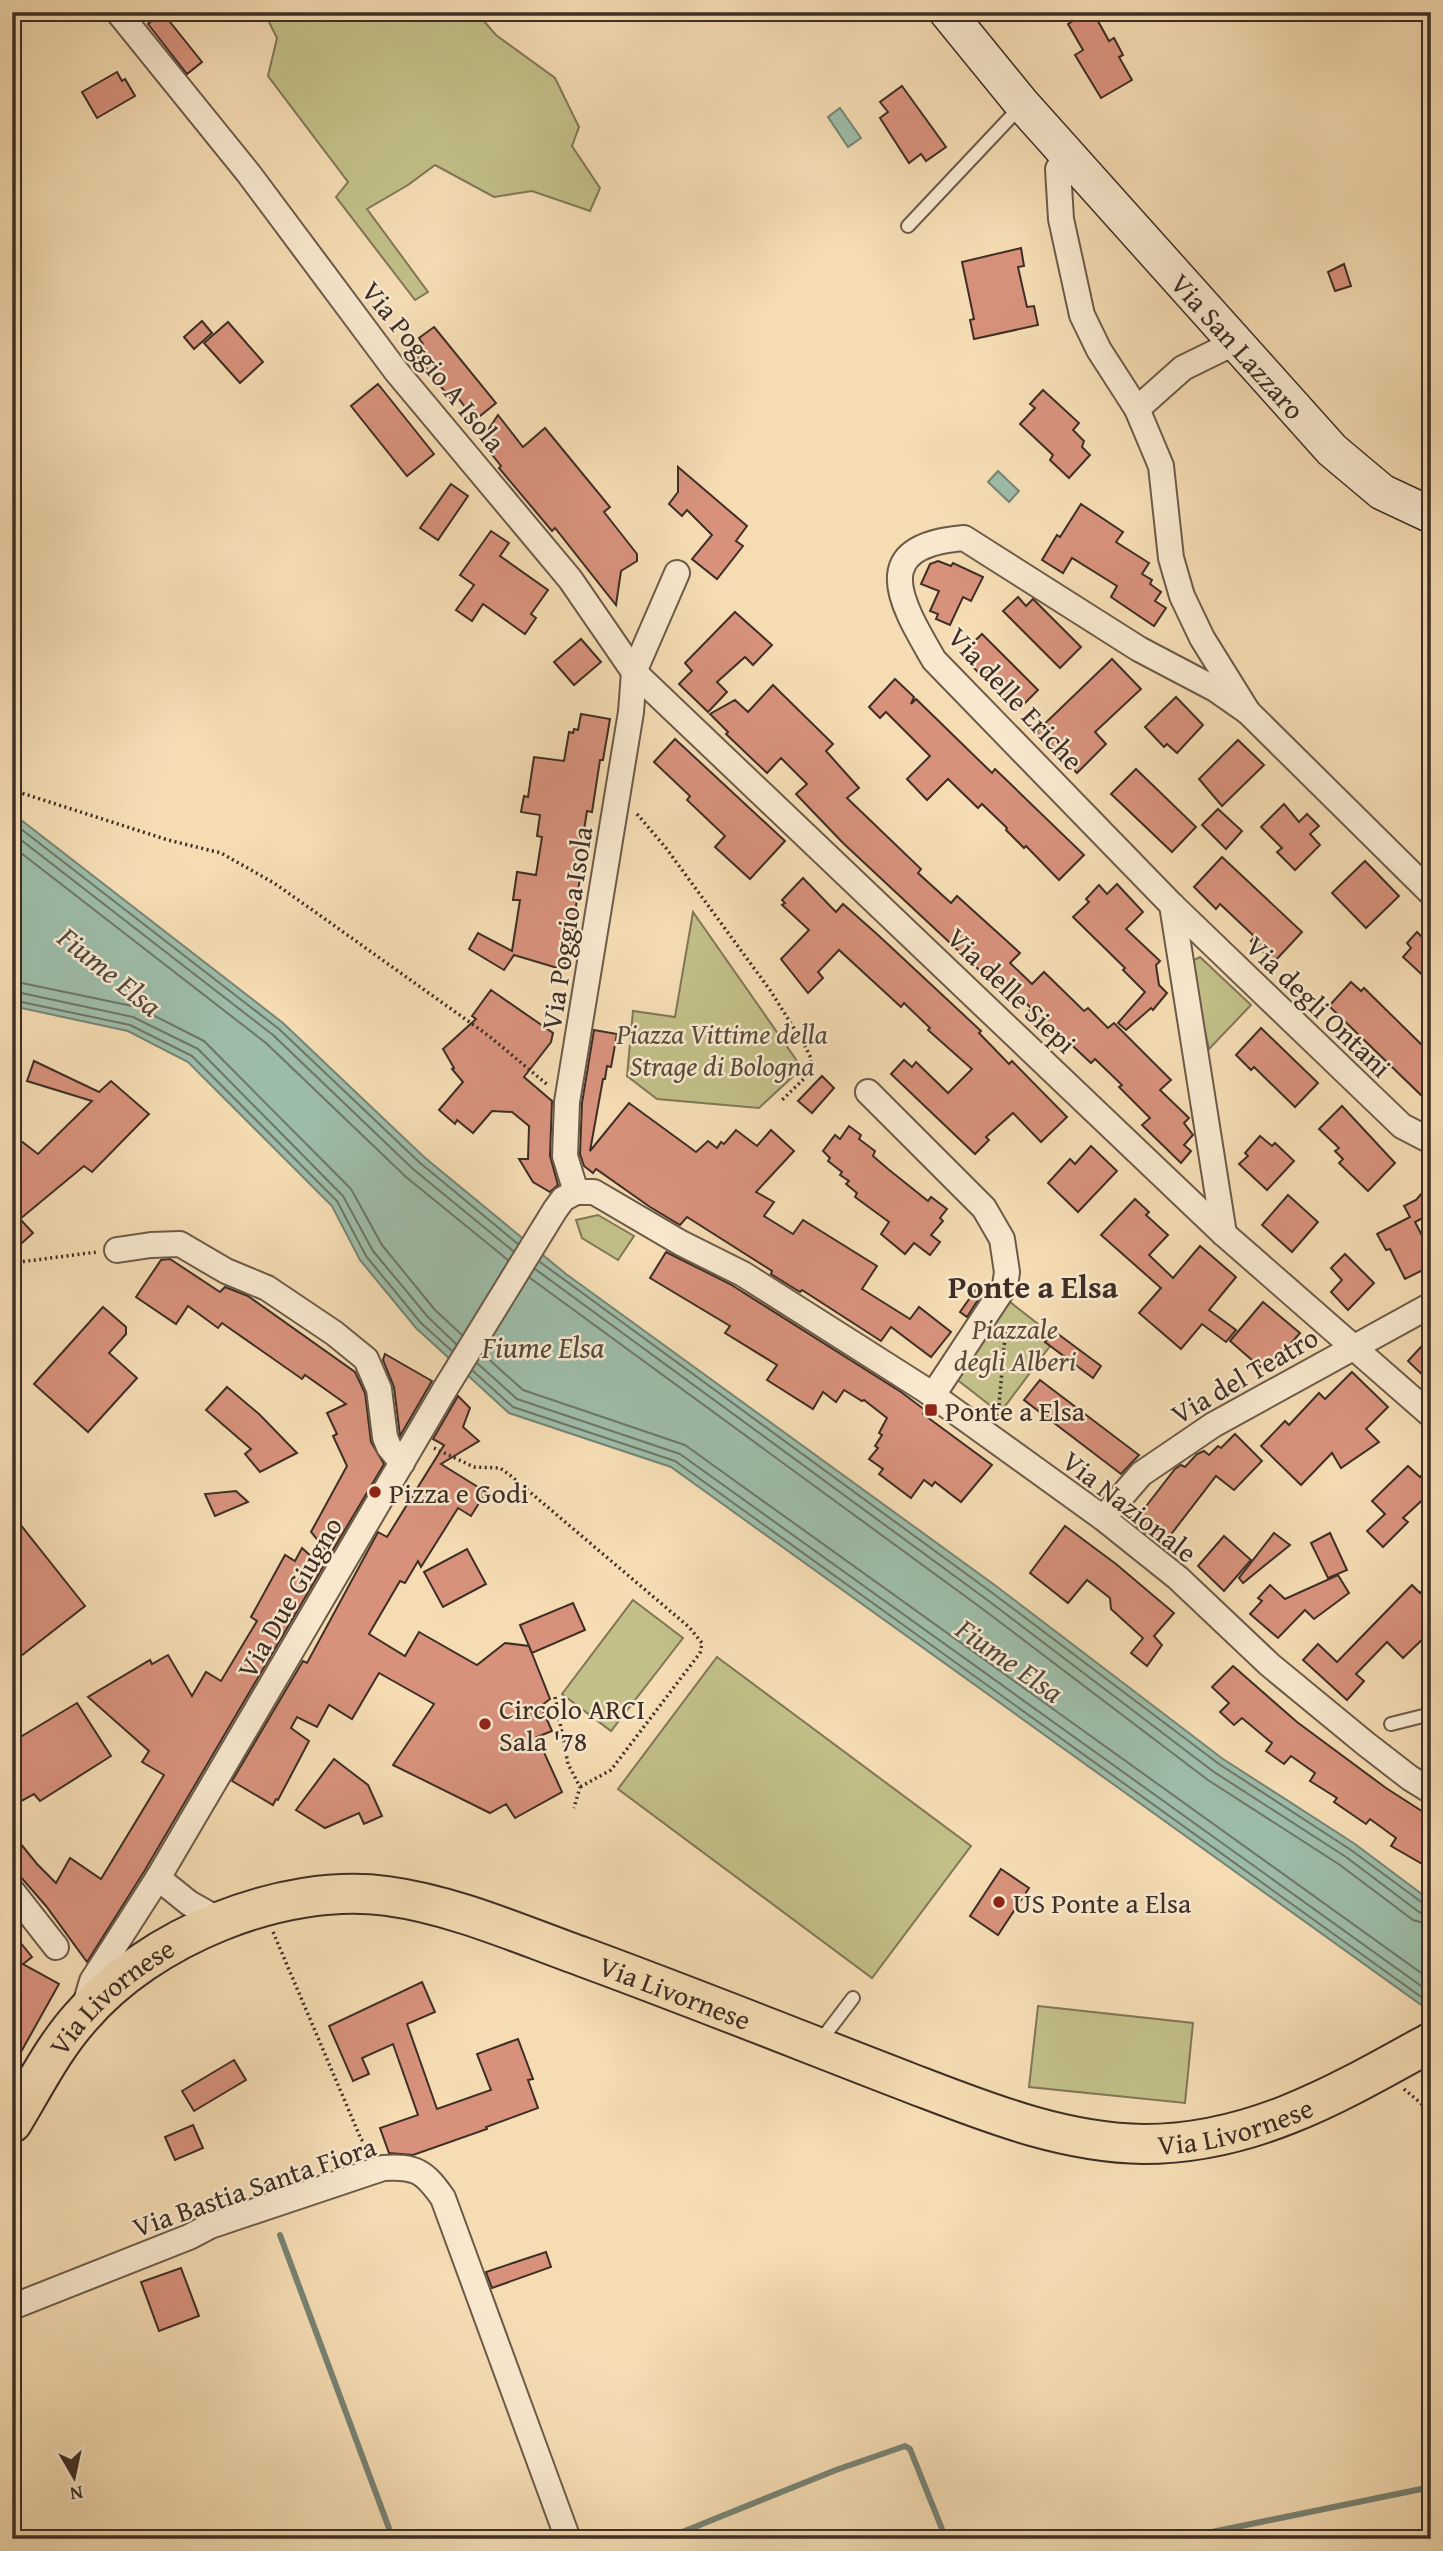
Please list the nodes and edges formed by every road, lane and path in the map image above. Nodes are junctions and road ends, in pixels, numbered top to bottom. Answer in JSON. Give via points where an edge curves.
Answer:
{"nodes":[{"id":1,"x":118,"y":12,"type":"edge"},
{"id":2,"x":947,"y":12,"type":"edge"},
{"id":3,"x":1022,"y":104,"type":"junction"},
{"id":4,"x":1066,"y":153,"type":"junction"},
{"id":5,"x":908,"y":226,"type":"dead end"},
{"id":6,"x":1236,"y":342,"type":"junction"},
{"id":7,"x":1137,"y":409,"type":"junction"},
{"id":8,"x":1431,"y":515,"type":"edge"},
{"id":9,"x":677,"y":573,"type":"dead end"},
{"id":10,"x":634,"y":672,"type":"junction"},
{"id":11,"x":1248,"y":712,"type":"junction"},
{"id":12,"x":12,"y":790,"type":"edge"},
{"id":13,"x":618,"y":791,"type":"junction"},
{"id":14,"x":1431,"y":893,"type":"edge"},
{"id":15,"x":1172,"y":905,"type":"junction"},
{"id":16,"x":868,"y":1092,"type":"dead end"},
{"id":17,"x":782,"y":1100,"type":"dead end"},
{"id":18,"x":567,"y":1102,"type":"junction"},
{"id":19,"x":1431,"y":1141,"type":"edge"},
{"id":20,"x":576,"y":1192,"type":"junction"},
{"id":21,"x":1224,"y":1234,"type":"junction"},
{"id":22,"x":117,"y":1250,"type":"joint"},
{"id":23,"x":12,"y":1263,"type":"edge"},
{"id":24,"x":1005,"y":1286,"type":"junction"},
{"id":25,"x":1431,"y":1305,"type":"edge"},
{"id":26,"x":1353,"y":1346,"type":"junction"},
{"id":27,"x":933,"y":1395,"type":"junction"},
{"id":28,"x":1431,"y":1415,"type":"edge"},
{"id":29,"x":416,"y":1440,"type":"junction"},
{"id":30,"x":996,"y":1442,"type":"junction"},
{"id":31,"x":402,"y":1463,"type":"junction"},
{"id":32,"x":1103,"y":1518,"type":"junction"},
{"id":33,"x":555,"y":1697,"type":"dead end"},
{"id":34,"x":1431,"y":1714,"type":"edge"},
{"id":35,"x":1391,"y":1724,"type":"dead end"},
{"id":36,"x":580,"y":1787,"type":"junction"},
{"id":37,"x":1431,"y":1791,"type":"edge"},
{"id":38,"x":574,"y":1808,"type":"dead end"},
{"id":39,"x":158,"y":1878,"type":"junction"},
{"id":40,"x":12,"y":1891,"type":"edge"},
{"id":41,"x":265,"y":1907,"type":"junction"},
{"id":42,"x":219,"y":1920,"type":"junction"},
{"id":43,"x":56,"y":1947,"type":"dead end"},
{"id":44,"x":853,"y":1998,"type":"dead end"},
{"id":45,"x":81,"y":2016,"type":"junction"},
{"id":46,"x":816,"y":2047,"type":"junction"},
{"id":47,"x":1416,"y":2050,"type":"edge"},
{"id":48,"x":12,"y":2123,"type":"edge"},
{"id":49,"x":383,"y":2168,"type":"junction"},
{"id":50,"x":12,"y":2308,"type":"edge"},
{"id":51,"x":568,"y":2539,"type":"edge"}],
"edges":[{"from":1,"to":10,"type":"street","name":"Via Poggio A Isola","via":[[397,371],[570,579]]},
{"from":2,"to":3,"type":"street","name":"Via San Lazzaro"},
{"from":3,"to":4,"type":"street","name":"Via San Lazzaro"},
{"from":3,"to":5,"type":"lane"},
{"from":4,"to":6,"type":"street","name":"Via San Lazzaro"},
{"from":4,"to":7,"type":"street","via":[[1058,169],[1061,219],[1082,315]]},
{"from":6,"to":7,"type":"street","via":[[1183,368]]},
{"from":6,"to":8,"type":"street","name":"Via San Lazzaro","via":[[1332,450],[1382,492]]},
{"from":7,"to":11,"type":"street","via":[[1160,466],[1171,558],[1182,596]]},
{"from":9,"to":10,"type":"street"},
{"from":10,"to":13,"type":"street","name":"Via Poggio a Isola"},
{"from":10,"to":21,"type":"street","name":"Via delle Siepi"},
{"from":11,"to":14,"type":"street"},
{"from":11,"to":15,"type":"street","name":"Via delle Eriche","via":[[964,538],[918,548],[906,559],[898,577],[907,613],[934,660]]},
{"from":12,"to":18,"type":"path","via":[[221,853],[274,883],[489,1037]]},
{"from":13,"to":17,"type":"path","via":[[666,848],[770,990],[805,1046],[811,1072]]},
{"from":13,"to":18,"type":"street","name":"Via Poggio a Isola"},
{"from":15,"to":19,"type":"street","name":"Via degli Ontani","via":[[1402,1126]]},
{"from":15,"to":21,"type":"street"},
{"from":16,"to":24,"type":"street","via":[[984,1208],[1002,1239]]},
{"from":18,"to":20,"type":"street","name":"Via Poggio a Isola","via":[[565,1156]]},
{"from":20,"to":27,"type":"street","name":"Via Nazionale","via":[[594,1192],[743,1274]]},
{"from":20,"to":29,"type":"street","name":"Via Due Giugno","via":[[555,1210]]},
{"from":21,"to":26,"type":"street","name":"Via delle Siepi"},
{"from":22,"to":23,"type":"path"},
{"from":22,"to":31,"type":"street","via":[[180,1244],[267,1289],[334,1333],[366,1359],[379,1389],[385,1437]]},
{"from":24,"to":27,"type":"street"},
{"from":24,"to":30,"type":"path","via":[[1008,1312]]},
{"from":25,"to":26,"type":"street","name":"Via del Teatro"},
{"from":26,"to":28,"type":"street","name":"Via delle Siepi"},
{"from":26,"to":32,"type":"street","name":"Via del Teatro","via":[[1213,1424],[1141,1474]]},
{"from":27,"to":30,"type":"street","name":"Via Nazionale"},
{"from":29,"to":31,"type":"street","name":"Via Due Giugno"},
{"from":29,"to":36,"type":"path","via":[[474,1466],[500,1468],[690,1626],[702,1643],[700,1653],[611,1770]]},
{"from":30,"to":32,"type":"street","name":"Via Nazionale"},
{"from":31,"to":39,"type":"street","name":"Via Due Giugno"},
{"from":32,"to":37,"type":"street","name":"Via Nazionale","via":[[1178,1578],[1280,1674]]},
{"from":33,"to":36,"type":"path","via":[[568,1764]]},
{"from":34,"to":35,"type":"lane"},
{"from":36,"to":38,"type":"path"},
{"from":39,"to":42,"type":"street"},
{"from":39,"to":45,"type":"street","name":"Via Due Giugno","via":[[92,1981]]},
{"from":40,"to":43,"type":"street"},
{"from":41,"to":42,"type":"main road","name":"Via Livornese"},
{"from":41,"to":46,"type":"main road","name":"Via Livornese","via":[[347,1894],[422,1902]]},
{"from":41,"to":49,"type":"path","via":[[361,2139]]},
{"from":42,"to":45,"type":"main road","name":"Via Livornese","via":[[140,1965]]},
{"from":44,"to":46,"type":"lane"},
{"from":45,"to":48,"type":"main road","name":"Via Livornese"},
{"from":46,"to":47,"type":"main road","name":"Via Livornese","via":[[1035,2128],[1148,2144],[1221,2136],[1278,2120]]},
{"from":49,"to":50,"type":"street","name":"Via Bastia Santa Fiora","via":[[210,2227]]},
{"from":49,"to":51,"type":"street","name":"Via Bastia Santa Fiora","via":[[404,2167],[427,2176],[443,2197]]}]}
